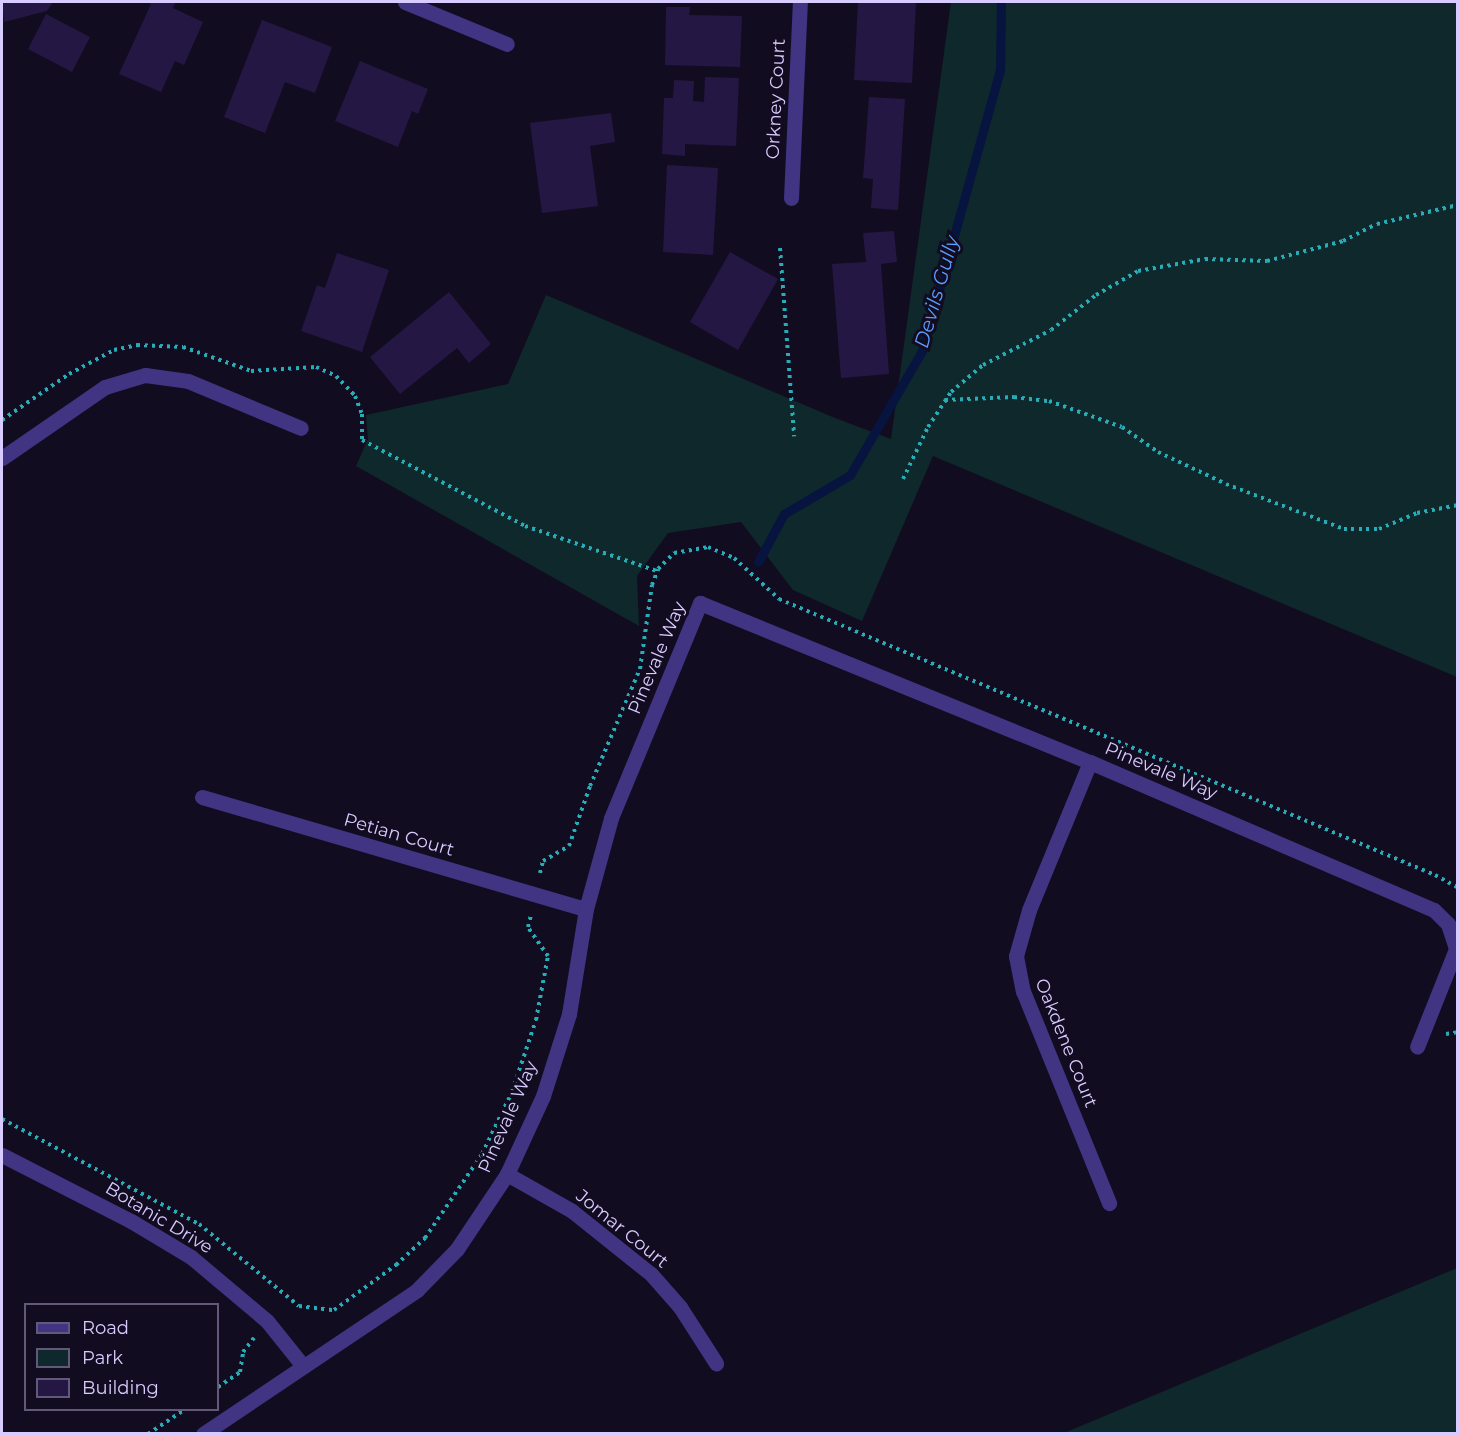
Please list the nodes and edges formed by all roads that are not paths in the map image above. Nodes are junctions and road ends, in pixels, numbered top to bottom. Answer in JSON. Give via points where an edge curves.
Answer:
{"nodes":[{"id":1,"x":405,"y":2,"type":"edge"},
{"id":2,"x":800,"y":2,"type":"edge"},
{"id":3,"x":507,"y":44,"type":"dead end"},
{"id":4,"x":791,"y":198,"type":"dead end"},
{"id":5,"x":301,"y":428,"type":"dead end"},
{"id":6,"x":2,"y":458,"type":"edge"},
{"id":7,"x":1090,"y":762,"type":"junction"},
{"id":8,"x":202,"y":797,"type":"dead end"},
{"id":9,"x":586,"y":909,"type":"junction"},
{"id":10,"x":1417,"y":1047,"type":"dead end"},
{"id":11,"x":2,"y":1155,"type":"edge"},
{"id":12,"x":507,"y":1174,"type":"junction"},
{"id":13,"x":1109,"y":1203,"type":"dead end"},
{"id":14,"x":716,"y":1363,"type":"dead end"},
{"id":15,"x":303,"y":1366,"type":"junction"},
{"id":16,"x":203,"y":1434,"type":"edge"}],
"edges":[{"from":1,"to":3,"type":"street"},
{"from":2,"to":4,"type":"street","name":"Orkney Court"},
{"from":5,"to":6,"type":"street","via":[[188,381],[145,375],[105,387]]},
{"from":7,"to":9,"type":"street","name":"Pinevale Way","via":[[700,603],[610,818]]},
{"from":7,"to":10,"type":"street","name":"Pinevale Way","via":[[1440,914],[1454,936],[1453,963]]},
{"from":7,"to":13,"type":"street","name":"Oakdene Court","via":[[1029,910],[1016,956],[1023,991]]},
{"from":8,"to":9,"type":"street","name":"Petian Court"},
{"from":9,"to":12,"type":"street","name":"Pinevale Way","via":[[569,1014],[543,1096]]},
{"from":11,"to":15,"type":"street","name":"Botanic Drive","via":[[131,1221],[191,1257],[267,1321]]},
{"from":12,"to":14,"type":"street","name":"Jomar Court","via":[[572,1211],[651,1274],[680,1307]]},
{"from":12,"to":15,"type":"street","name":"Pinevale Way","via":[[437,1272],[397,1305]]},
{"from":15,"to":16,"type":"street","name":"Pinevale Way"}]}
